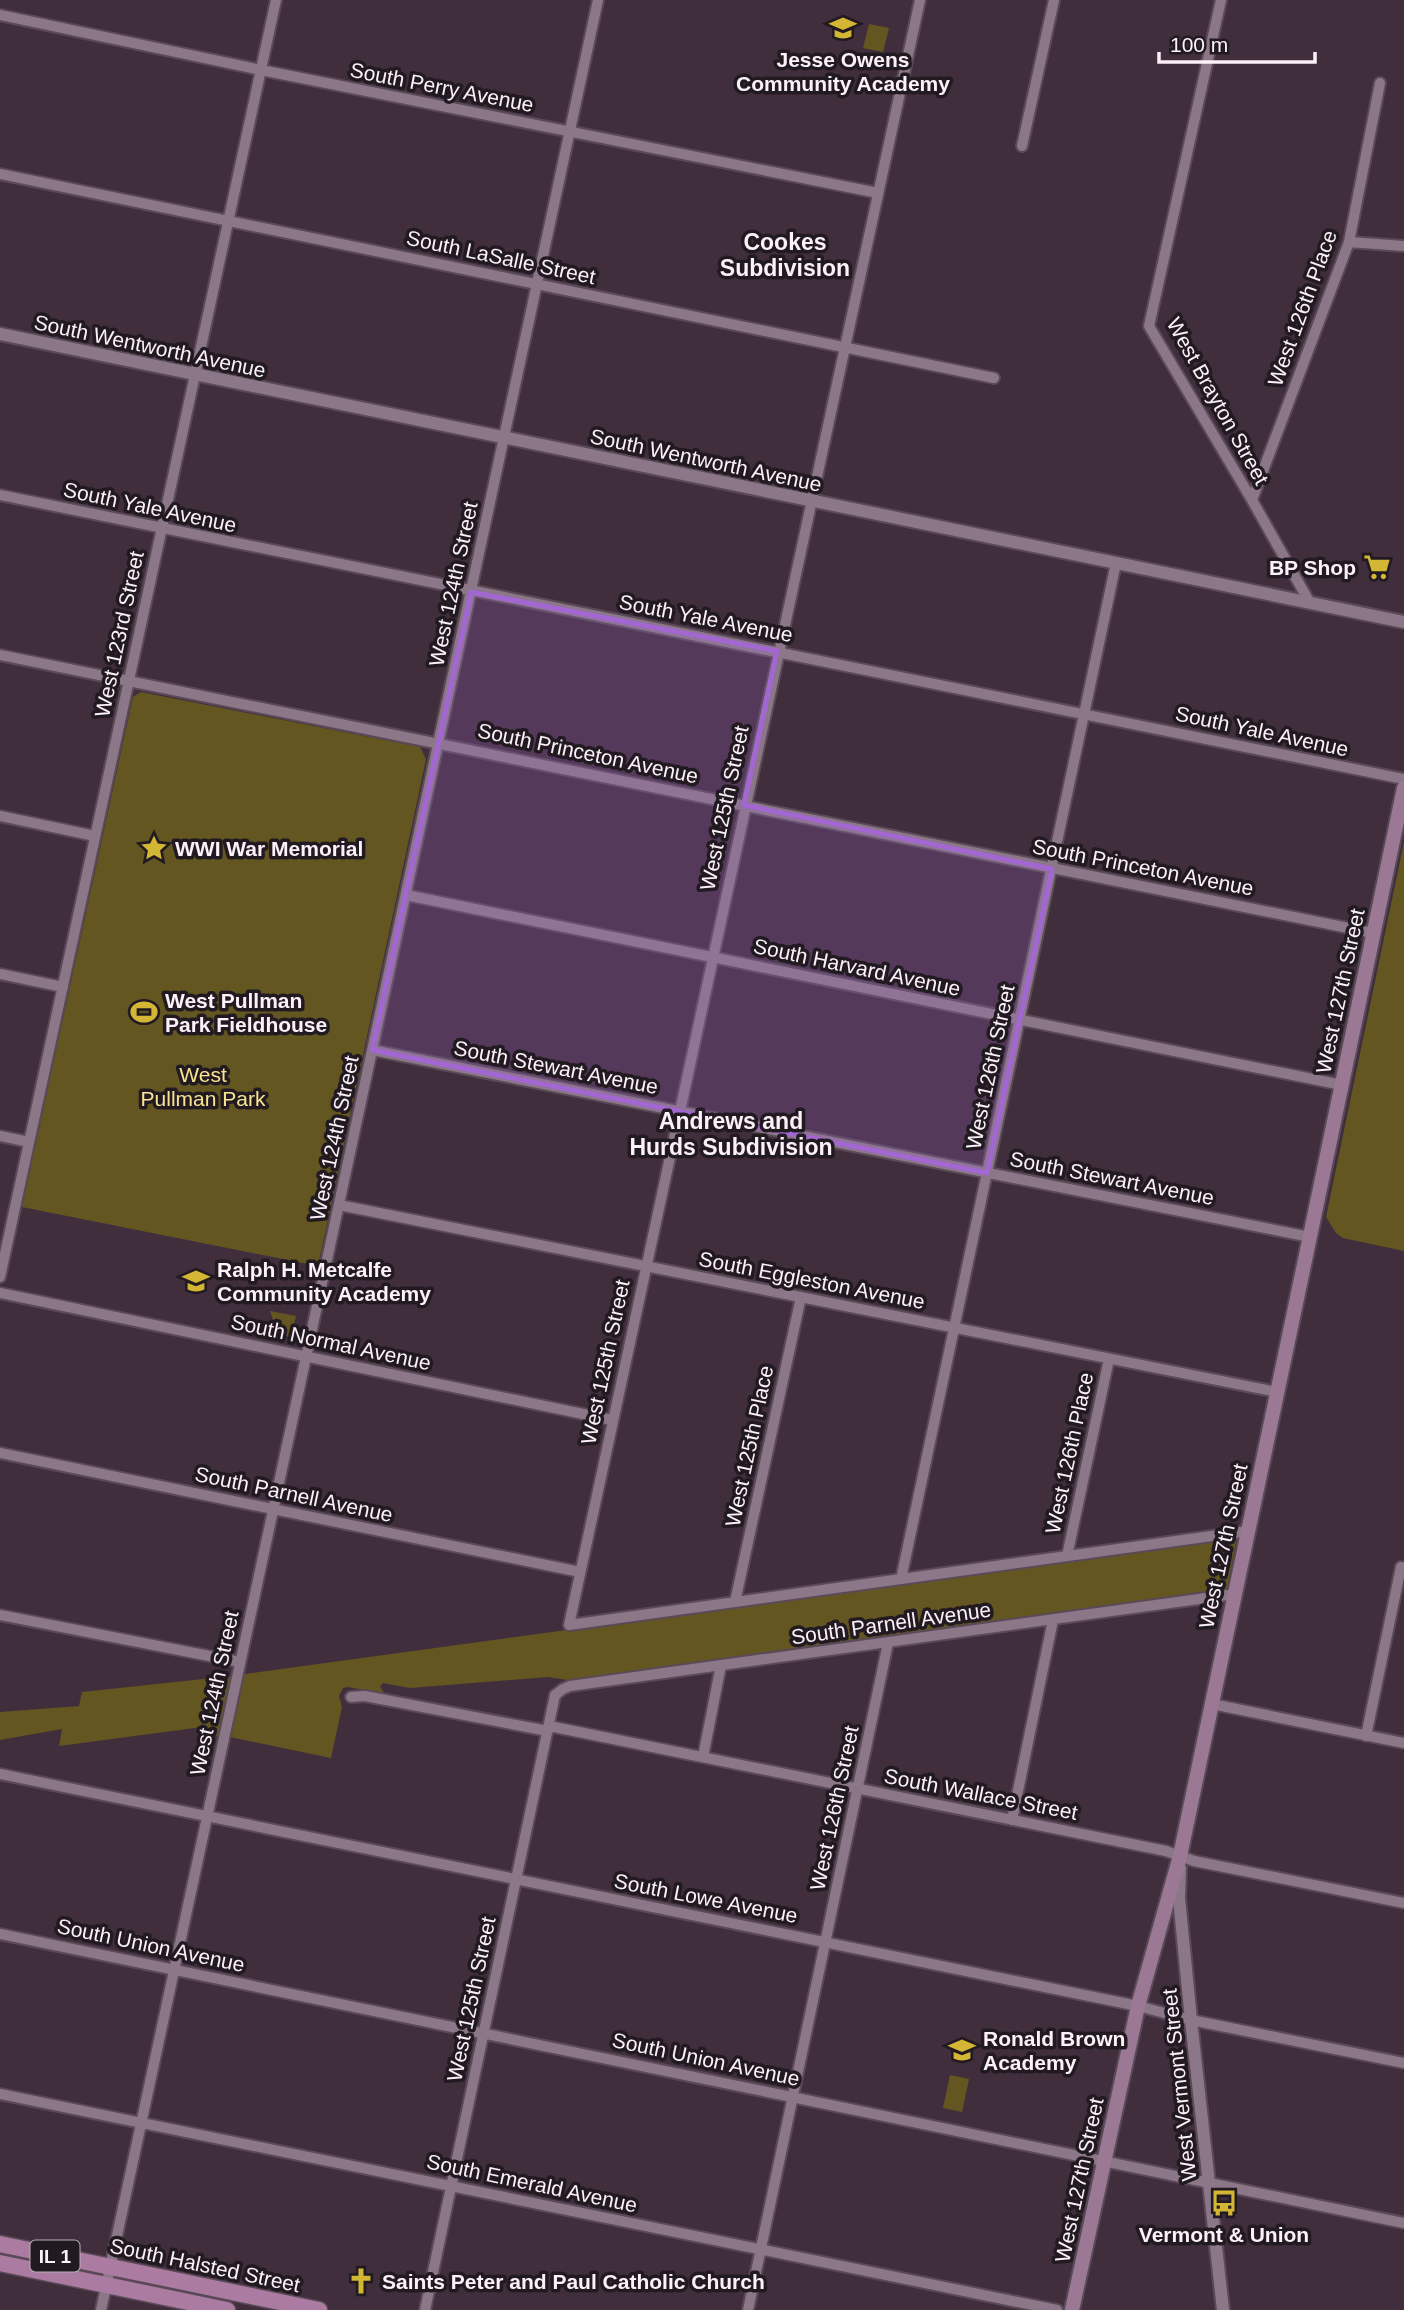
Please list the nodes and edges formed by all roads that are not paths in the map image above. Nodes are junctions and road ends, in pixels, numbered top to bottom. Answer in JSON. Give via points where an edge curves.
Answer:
{"nodes":[{"id":1,"x":276,"y":0,"type":"edge"},
{"id":2,"x":598,"y":0,"type":"edge"},
{"id":3,"x":920,"y":0,"type":"edge"},
{"id":4,"x":1054,"y":0,"type":"edge"},
{"id":5,"x":1221,"y":0,"type":"edge"},
{"id":6,"x":0,"y":15,"type":"edge"},
{"id":7,"x":261,"y":70,"type":"junction"},
{"id":8,"x":1380,"y":83,"type":"dead end"},
{"id":9,"x":570,"y":132,"type":"junction"},
{"id":10,"x":1022,"y":146,"type":"dead end"},
{"id":11,"x":0,"y":174,"type":"edge"},
{"id":12,"x":878,"y":193,"type":"junction"},
{"id":13,"x":228,"y":221,"type":"junction"},
{"id":14,"x":1349,"y":242,"type":"junction"},
{"id":15,"x":1404,"y":246,"type":"edge"},
{"id":16,"x":537,"y":284,"type":"junction"},
{"id":17,"x":0,"y":334,"type":"edge"},
{"id":18,"x":844,"y":347,"type":"junction"},
{"id":19,"x":195,"y":375,"type":"junction"},
{"id":20,"x":995,"y":378,"type":"dead end"},
{"id":21,"x":504,"y":438,"type":"junction"},
{"id":22,"x":0,"y":495,"type":"edge"},
{"id":23,"x":810,"y":500,"type":"junction"},
{"id":24,"x":1252,"y":500,"type":"junction"},
{"id":25,"x":161,"y":529,"type":"junction"},
{"id":26,"x":1116,"y":563,"type":"junction"},
{"id":27,"x":471,"y":592,"type":"junction"},
{"id":28,"x":1310,"y":603,"type":"junction"},
{"id":29,"x":1404,"y":622,"type":"edge"},
{"id":30,"x":777,"y":652,"type":"junction"},
{"id":31,"x":0,"y":655,"type":"edge"},
{"id":32,"x":129,"y":682,"type":"junction"},
{"id":33,"x":1084,"y":714,"type":"junction"},
{"id":34,"x":439,"y":742,"type":"junction"},
{"id":35,"x":1404,"y":779,"type":"edge"},
{"id":36,"x":1404,"y":788,"type":"edge"},
{"id":37,"x":744,"y":805,"type":"junction"},
{"id":38,"x":0,"y":816,"type":"edge"},
{"id":39,"x":95,"y":836,"type":"junction"},
{"id":40,"x":1052,"y":869,"type":"junction"},
{"id":41,"x":406,"y":895,"type":"junction"},
{"id":42,"x":1373,"y":933,"type":"junction"},
{"id":43,"x":712,"y":957,"type":"junction"},
{"id":44,"x":0,"y":974,"type":"edge"},
{"id":45,"x":63,"y":987,"type":"junction"},
{"id":46,"x":1019,"y":1020,"type":"junction"},
{"id":47,"x":372,"y":1050,"type":"junction"},
{"id":48,"x":1342,"y":1085,"type":"junction"},
{"id":49,"x":679,"y":1111,"type":"junction"},
{"id":50,"x":0,"y":1136,"type":"edge"},
{"id":51,"x":29,"y":1142,"type":"junction"},
{"id":52,"x":987,"y":1173,"type":"junction"},
{"id":53,"x":339,"y":1205,"type":"junction"},
{"id":54,"x":1310,"y":1237,"type":"junction"},
{"id":55,"x":645,"y":1266,"type":"junction"},
{"id":56,"x":0,"y":1277,"type":"edge"},
{"id":57,"x":0,"y":1293,"type":"edge"},
{"id":58,"x":801,"y":1297,"type":"junction"},
{"id":59,"x":954,"y":1328,"type":"junction"},
{"id":60,"x":306,"y":1357,"type":"junction"},
{"id":61,"x":1109,"y":1359,"type":"junction"},
{"id":62,"x":1277,"y":1392,"type":"junction"},
{"id":63,"x":612,"y":1420,"type":"junction"},
{"id":64,"x":0,"y":1453,"type":"edge"},
{"id":65,"x":273,"y":1509,"type":"junction"},
{"id":66,"x":1248,"y":1531,"type":"junction"},
{"id":67,"x":1067,"y":1556,"type":"junction"},
{"id":68,"x":1401,"y":1567,"type":"dead end"},
{"id":69,"x":580,"y":1572,"type":"junction"},
{"id":70,"x":901,"y":1579,"type":"junction"},
{"id":71,"x":1235,"y":1594,"type":"junction"},
{"id":72,"x":735,"y":1602,"type":"junction"},
{"id":73,"x":0,"y":1615,"type":"edge"},
{"id":74,"x":1053,"y":1620,"type":"junction"},
{"id":75,"x":569,"y":1625,"type":"joint"},
{"id":76,"x":888,"y":1643,"type":"junction"},
{"id":77,"x":240,"y":1662,"type":"junction"},
{"id":78,"x":721,"y":1665,"type":"junction"},
{"id":79,"x":555,"y":1695,"type":"joint"},
{"id":80,"x":351,"y":1697,"type":"dead end"},
{"id":81,"x":1212,"y":1704,"type":"junction"},
{"id":82,"x":548,"y":1728,"type":"junction"},
{"id":83,"x":1366,"y":1736,"type":"junction"},
{"id":84,"x":1404,"y":1743,"type":"edge"},
{"id":85,"x":703,"y":1757,"type":"junction"},
{"id":86,"x":0,"y":1774,"type":"edge"},
{"id":87,"x":857,"y":1788,"type":"junction"},
{"id":88,"x":207,"y":1816,"type":"junction"},
{"id":89,"x":1012,"y":1820,"type":"junction"},
{"id":90,"x":1180,"y":1856,"type":"junction"},
{"id":91,"x":516,"y":1879,"type":"junction"},
{"id":92,"x":1404,"y":1903,"type":"edge"},
{"id":93,"x":0,"y":1934,"type":"edge"},
{"id":94,"x":825,"y":1942,"type":"junction"},
{"id":95,"x":174,"y":1969,"type":"junction"},
{"id":96,"x":1138,"y":2006,"type":"junction"},
{"id":97,"x":1191,"y":2020,"type":"junction"},
{"id":98,"x":483,"y":2034,"type":"junction"},
{"id":99,"x":1404,"y":2063,"type":"edge"},
{"id":100,"x":0,"y":2094,"type":"edge"},
{"id":101,"x":793,"y":2097,"type":"junction"},
{"id":102,"x":141,"y":2122,"type":"junction"},
{"id":103,"x":1104,"y":2160,"type":"junction"},
{"id":104,"x":1209,"y":2183,"type":"junction"},
{"id":105,"x":451,"y":2186,"type":"junction"},
{"id":106,"x":1404,"y":2222,"type":"edge"},
{"id":107,"x":0,"y":2244,"type":"edge"},
{"id":108,"x":761,"y":2249,"type":"junction"},
{"id":109,"x":0,"y":2263,"type":"edge"},
{"id":110,"x":110,"y":2267,"type":"junction"},
{"id":111,"x":106,"y":2285,"type":"junction"},
{"id":112,"x":101,"y":2310,"type":"edge"},
{"id":113,"x":227,"y":2310,"type":"edge"},
{"id":114,"x":319,"y":2310,"type":"edge"},
{"id":115,"x":425,"y":2310,"type":"edge"},
{"id":116,"x":748,"y":2310,"type":"edge"},
{"id":117,"x":1057,"y":2310,"type":"edge"},
{"id":118,"x":1072,"y":2310,"type":"edge"},
{"id":119,"x":1223,"y":2310,"type":"edge"}],
"edges":[{"from":1,"to":7,"type":"street","name":"West 123rd Street"},
{"from":2,"to":9,"type":"street","name":"West 124th Street"},
{"from":3,"to":12,"type":"street","name":"West 125th Street"},
{"from":4,"to":10,"type":"street"},
{"from":5,"to":24,"type":"street","name":"West Brayton Street","via":[[1149,326]]},
{"from":6,"to":7,"type":"street","name":"South Perry Avenue"},
{"from":7,"to":9,"type":"street","name":"South Perry Avenue"},
{"from":7,"to":13,"type":"street","name":"West 123rd Street"},
{"from":8,"to":14,"type":"street","name":"West 126th Place"},
{"from":9,"to":12,"type":"street","name":"South Perry Avenue"},
{"from":9,"to":16,"type":"street","name":"West 124th Street"},
{"from":11,"to":13,"type":"street","name":"South LaSalle Street"},
{"from":12,"to":18,"type":"street","name":"West 125th Street"},
{"from":13,"to":16,"type":"street","name":"South LaSalle Street"},
{"from":13,"to":19,"type":"street","name":"West 123rd Street"},
{"from":14,"to":15,"type":"street"},
{"from":14,"to":24,"type":"street","name":"West 126th Place"},
{"from":16,"to":18,"type":"street","name":"South LaSalle Street"},
{"from":16,"to":21,"type":"street","name":"West 124th Street"},
{"from":17,"to":19,"type":"street","name":"South Wentworth Avenue"},
{"from":18,"to":20,"type":"street","name":"South LaSalle Street"},
{"from":18,"to":23,"type":"street","name":"West 125th Street"},
{"from":19,"to":21,"type":"street","name":"South Wentworth Avenue"},
{"from":19,"to":25,"type":"street","name":"West 123rd Street"},
{"from":21,"to":23,"type":"street","name":"South Wentworth Avenue"},
{"from":21,"to":27,"type":"street","name":"West 124th Street"},
{"from":22,"to":25,"type":"street","name":"South Yale Avenue"},
{"from":23,"to":26,"type":"street","name":"South Wentworth Avenue"},
{"from":23,"to":30,"type":"street","name":"West 125th Street"},
{"from":24,"to":28,"type":"street","name":"West Brayton Street"},
{"from":25,"to":27,"type":"street","name":"South Yale Avenue"},
{"from":25,"to":32,"type":"street","name":"West 123rd Street"},
{"from":26,"to":28,"type":"street","name":"South Wentworth Avenue"},
{"from":26,"to":33,"type":"street","name":"West 126th Street"},
{"from":27,"to":30,"type":"street","name":"South Yale Avenue"},
{"from":27,"to":34,"type":"street","name":"West 124th Street"},
{"from":28,"to":29,"type":"street","name":"South Wentworth Avenue"},
{"from":30,"to":33,"type":"street","name":"South Yale Avenue"},
{"from":30,"to":37,"type":"street","name":"West 125th Street"},
{"from":31,"to":32,"type":"street","name":"South Princeton Avenue"},
{"from":32,"to":34,"type":"street","name":"South Princeton Avenue"},
{"from":32,"to":39,"type":"street","name":"West 123rd Street"},
{"from":33,"to":35,"type":"street","name":"South Yale Avenue"},
{"from":33,"to":40,"type":"street","name":"West 126th Street"},
{"from":34,"to":37,"type":"street","name":"South Princeton Avenue"},
{"from":34,"to":41,"type":"street","name":"West 124th Street"},
{"from":36,"to":42,"type":"main road","name":"West 127th Street"},
{"from":37,"to":40,"type":"street","name":"South Princeton Avenue"},
{"from":37,"to":43,"type":"street","name":"West 125th Street"},
{"from":38,"to":39,"type":"street"},
{"from":39,"to":45,"type":"street","name":"West 123rd Street"},
{"from":40,"to":42,"type":"street","name":"South Princeton Avenue"},
{"from":40,"to":46,"type":"street","name":"West 126th Street"},
{"from":41,"to":43,"type":"street","name":"South Harvard Avenue"},
{"from":41,"to":47,"type":"street","name":"West 124th Street"},
{"from":42,"to":48,"type":"main road","name":"West 127th Street"},
{"from":43,"to":46,"type":"street","name":"South Harvard Avenue"},
{"from":43,"to":49,"type":"street","name":"West 125th Street"},
{"from":44,"to":45,"type":"street"},
{"from":45,"to":51,"type":"street","name":"West 123rd Street"},
{"from":46,"to":48,"type":"street","name":"South Harvard Avenue"},
{"from":46,"to":52,"type":"street","name":"West 126th Street"},
{"from":47,"to":49,"type":"street","name":"South Stewart Avenue"},
{"from":47,"to":53,"type":"street","name":"West 124th Street"},
{"from":48,"to":54,"type":"main road","name":"West 127th Street"},
{"from":49,"to":52,"type":"street","name":"South Stewart Avenue"},
{"from":49,"to":55,"type":"street","name":"West 125th Street"},
{"from":50,"to":51,"type":"street"},
{"from":51,"to":56,"type":"street","name":"West 123rd Street"},
{"from":52,"to":54,"type":"street","name":"South Stewart Avenue"},
{"from":52,"to":59,"type":"street","name":"West 126th Street"},
{"from":53,"to":55,"type":"street","name":"South Eggleston Avenue"},
{"from":53,"to":60,"type":"street","name":"West 124th Street"},
{"from":54,"to":62,"type":"main road","name":"West 127th Street"},
{"from":55,"to":58,"type":"street","name":"South Eggleston Avenue"},
{"from":55,"to":63,"type":"street","name":"West 125th Street"},
{"from":57,"to":60,"type":"street","name":"South Normal Avenue"},
{"from":58,"to":59,"type":"street","name":"South Eggleston Avenue"},
{"from":58,"to":72,"type":"street","name":"West 125th Place"},
{"from":59,"to":61,"type":"street","name":"South Eggleston Avenue"},
{"from":59,"to":70,"type":"street","name":"West 126th Street"},
{"from":60,"to":63,"type":"street","name":"South Normal Avenue"},
{"from":60,"to":65,"type":"street","name":"West 124th Street"},
{"from":61,"to":62,"type":"street","name":"South Eggleston Avenue"},
{"from":61,"to":67,"type":"street","name":"West 126th Place"},
{"from":62,"to":66,"type":"main road","name":"West 127th Street"},
{"from":63,"to":69,"type":"street","name":"West 125th Street"},
{"from":64,"to":65,"type":"street","name":"South Parnell Avenue"},
{"from":65,"to":69,"type":"street","name":"South Parnell Avenue"},
{"from":65,"to":77,"type":"street","name":"West 124th Street"},
{"from":66,"to":67,"type":"street","name":"South Parnell Avenue"},
{"from":66,"to":71,"type":"main road","name":"West 127th Street"},
{"from":67,"to":70,"type":"street","name":"South Parnell Avenue"},
{"from":68,"to":83,"type":"street"},
{"from":69,"to":75,"type":"street","name":"West 125th Street"},
{"from":70,"to":72,"type":"street","name":"South Parnell Avenue"},
{"from":71,"to":74,"type":"street","name":"South Parnell Avenue"},
{"from":71,"to":81,"type":"main road","name":"West 127th Street"},
{"from":72,"to":75,"type":"street","name":"South Parnell Avenue"},
{"from":73,"to":77,"type":"street"},
{"from":74,"to":76,"type":"street","name":"South Parnell Avenue"},
{"from":74,"to":89,"type":"street"},
{"from":76,"to":78,"type":"street","name":"South Parnell Avenue"},
{"from":76,"to":87,"type":"street","name":"West 126th Street"},
{"from":77,"to":88,"type":"street","name":"West 124th Street"},
{"from":78,"to":79,"type":"street","name":"South Parnell Avenue","via":[[570,1686]]},
{"from":78,"to":85,"type":"street"},
{"from":79,"to":82,"type":"street","name":"West 125th Street"},
{"from":80,"to":82,"type":"street","name":"South Wallace Street"},
{"from":81,"to":83,"type":"street"},
{"from":81,"to":90,"type":"main road","name":"West 127th Street"},
{"from":82,"to":85,"type":"street","name":"South Wallace Street"},
{"from":82,"to":91,"type":"street","name":"West 125th Street"},
{"from":83,"to":84,"type":"street"},
{"from":85,"to":87,"type":"street","name":"South Wallace Street"},
{"from":86,"to":88,"type":"street","name":"South Lowe Avenue"},
{"from":87,"to":89,"type":"street","name":"South Wallace Street"},
{"from":87,"to":94,"type":"street","name":"West 126th Street"},
{"from":88,"to":91,"type":"street","name":"South Lowe Avenue"},
{"from":88,"to":95,"type":"street","name":"West 124th Street"},
{"from":89,"to":90,"type":"street","name":"South Wallace Street"},
{"from":90,"to":92,"type":"street","name":"South Wallace Street"},
{"from":90,"to":96,"type":"main road","name":"West 127th Street"},
{"from":90,"to":97,"type":"street","name":"West Vermont Street","via":[[1179,1898]]},
{"from":91,"to":94,"type":"street","name":"South Lowe Avenue"},
{"from":91,"to":98,"type":"street","name":"West 125th Street"},
{"from":93,"to":95,"type":"street","name":"South Union Avenue"},
{"from":94,"to":96,"type":"street","name":"South Lowe Avenue"},
{"from":94,"to":101,"type":"street","name":"West 126th Street"},
{"from":95,"to":98,"type":"street","name":"South Union Avenue"},
{"from":95,"to":102,"type":"street","name":"West 124th Street"},
{"from":96,"to":97,"type":"street","name":"South Lowe Avenue"},
{"from":96,"to":103,"type":"main road","name":"West 127th Street"},
{"from":97,"to":99,"type":"street","name":"South Lowe Avenue"},
{"from":97,"to":104,"type":"street","name":"West Vermont Street"},
{"from":98,"to":101,"type":"street","name":"South Union Avenue"},
{"from":98,"to":105,"type":"street","name":"West 125th Street"},
{"from":100,"to":102,"type":"street","name":"South Emerald Avenue"},
{"from":101,"to":103,"type":"street","name":"South Union Avenue"},
{"from":101,"to":108,"type":"street","name":"West 126th Street"},
{"from":102,"to":105,"type":"street","name":"South Emerald Avenue"},
{"from":102,"to":110,"type":"street","name":"West 124th Street"},
{"from":103,"to":104,"type":"street","name":"South Union Avenue"},
{"from":103,"to":118,"type":"main road","name":"West 127th Street"},
{"from":104,"to":106,"type":"street","name":"South Union Avenue"},
{"from":104,"to":119,"type":"street","name":"West Vermont Street"},
{"from":105,"to":108,"type":"street","name":"South Emerald Avenue"},
{"from":105,"to":115,"type":"street","name":"West 125th Street"},
{"from":107,"to":110,"type":"main road","name":"South Halsted Street","number":"IL 1"},
{"from":108,"to":116,"type":"street","name":"West 126th Street"},
{"from":108,"to":117,"type":"street","name":"South Emerald Avenue"},
{"from":109,"to":111,"type":"main road","name":"South Halsted Street","number":"IL 1"},
{"from":110,"to":111,"type":"street","name":"West 124th Street"},
{"from":110,"to":114,"type":"main road","name":"South Halsted Street","number":"IL 1"},
{"from":111,"to":112,"type":"street","name":"West 124th Street"},
{"from":111,"to":113,"type":"main road","name":"South Halsted Street","number":"IL 1"}]}
